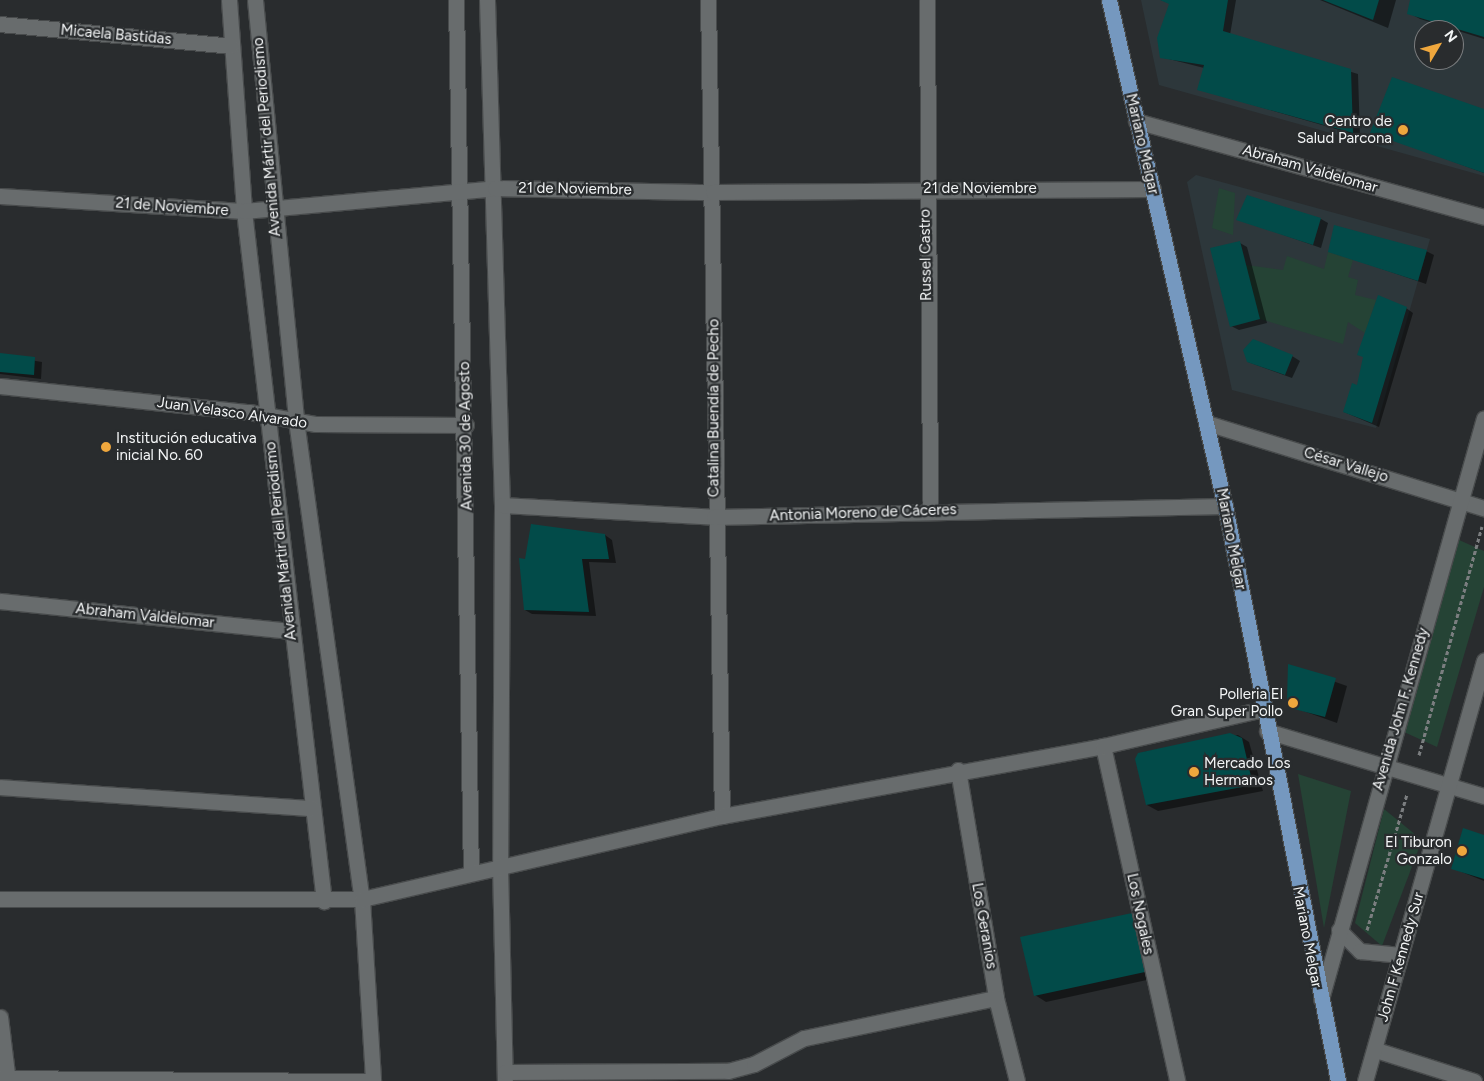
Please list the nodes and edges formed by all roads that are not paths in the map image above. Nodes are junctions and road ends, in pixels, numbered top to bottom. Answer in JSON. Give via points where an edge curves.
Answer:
{"nodes":[{"id":1,"x":229,"y":0,"type":"edge"},
{"id":2,"x":255,"y":0,"type":"edge"},
{"id":3,"x":456,"y":0,"type":"edge"},
{"id":4,"x":487,"y":0,"type":"edge"},
{"id":5,"x":708,"y":0,"type":"edge"},
{"id":6,"x":927,"y":0,"type":"edge"},
{"id":7,"x":1109,"y":0,"type":"edge"},
{"id":8,"x":0,"y":24,"type":"edge"},
{"id":9,"x":231,"y":46,"type":"junction"},
{"id":10,"x":1136,"y":121,"type":"junction"},
{"id":11,"x":495,"y":188,"type":"junction"},
{"id":12,"x":925,"y":189,"type":"junction"},
{"id":13,"x":1152,"y":189,"type":"junction"},
{"id":14,"x":463,"y":190,"type":"junction"},
{"id":15,"x":713,"y":192,"type":"junction"},
{"id":16,"x":0,"y":196,"type":"edge"},
{"id":17,"x":272,"y":206,"type":"junction"},
{"id":18,"x":244,"y":211,"type":"junction"},
{"id":19,"x":1484,"y":217,"type":"edge"},
{"id":20,"x":0,"y":386,"type":"edge"},
{"id":21,"x":267,"y":415,"type":"junction"},
{"id":22,"x":1484,"y":418,"type":"edge"},
{"id":23,"x":296,"y":420,"type":"junction"},
{"id":24,"x":1207,"y":423,"type":"junction"},
{"id":25,"x":466,"y":425,"type":"junction"},
{"id":26,"x":1462,"y":501,"type":"junction"},
{"id":27,"x":502,"y":505,"type":"junction"},
{"id":28,"x":1225,"y":506,"type":"junction"},
{"id":29,"x":1484,"y":508,"type":"edge"},
{"id":30,"x":930,"y":511,"type":"junction"},
{"id":31,"x":714,"y":517,"type":"junction"},
{"id":32,"x":0,"y":601,"type":"edge"},
{"id":33,"x":290,"y":631,"type":"junction"},
{"id":34,"x":1484,"y":660,"type":"edge"},
{"id":35,"x":1263,"y":709,"type":"junction"},
{"id":36,"x":1267,"y":731,"type":"junction"},
{"id":37,"x":1103,"y":746,"type":"junction"},
{"id":38,"x":1383,"y":769,"type":"junction"},
{"id":39,"x":958,"y":770,"type":"junction"},
{"id":40,"x":1450,"y":786,"type":"junction"},
{"id":41,"x":0,"y":787,"type":"edge"},
{"id":42,"x":1484,"y":796,"type":"edge"},
{"id":43,"x":312,"y":808,"type":"junction"},
{"id":44,"x":722,"y":816,"type":"junction"},
{"id":45,"x":500,"y":866,"type":"junction"},
{"id":46,"x":471,"y":873,"type":"junction"},
{"id":47,"x":362,"y":898,"type":"junction"},
{"id":48,"x":0,"y":899,"type":"edge"},
{"id":49,"x":324,"y":901,"type":"junction"},
{"id":50,"x":1339,"y":930,"type":"junction"},
{"id":51,"x":1401,"y":955,"type":"junction"},
{"id":52,"x":996,"y":998,"type":"junction"},
{"id":53,"x":1320,"y":1002,"type":"junction"},
{"id":54,"x":0,"y":1018,"type":"edge"},
{"id":55,"x":1376,"y":1050,"type":"junction"},
{"id":56,"x":505,"y":1076,"type":"edge"},
{"id":57,"x":5,"y":1079,"type":"edge"},
{"id":58,"x":373,"y":1081,"type":"edge"},
{"id":59,"x":1017,"y":1081,"type":"edge"},
{"id":60,"x":1177,"y":1081,"type":"edge"},
{"id":61,"x":1338,"y":1081,"type":"edge"},
{"id":62,"x":1365,"y":1081,"type":"edge"},
{"id":63,"x":1474,"y":1081,"type":"edge"}],
"edges":[{"from":1,"to":9,"type":"street","name":"Avenida Mártir del Periodismo"},
{"from":2,"to":17,"type":"street","name":"Avenida Mártir del Periodismo"},
{"from":3,"to":14,"type":"street","name":"Avenida 30 de Agosto"},
{"from":4,"to":11,"type":"street"},
{"from":5,"to":15,"type":"street","name":"Catalina Buendía de Pecho"},
{"from":6,"to":12,"type":"street","name":"Russel Castro"},
{"from":7,"to":10,"type":"main road","name":"Mariano Melgar"},
{"from":8,"to":9,"type":"street","name":"Micaela Bastidas"},
{"from":9,"to":18,"type":"street","name":"Avenida Mártir del Periodismo"},
{"from":10,"to":13,"type":"main road","name":"Mariano Melgar"},
{"from":10,"to":19,"type":"street","name":"Abraham Valdelomar"},
{"from":11,"to":14,"type":"street","name":"21 de Noviembre"},
{"from":11,"to":15,"type":"street","name":"21 de Noviembre"},
{"from":11,"to":27,"type":"street"},
{"from":12,"to":13,"type":"street","name":"21 de Noviembre"},
{"from":12,"to":15,"type":"street","name":"21 de Noviembre"},
{"from":12,"to":30,"type":"street","name":"Russel Castro"},
{"from":13,"to":24,"type":"main road","name":"Mariano Melgar"},
{"from":14,"to":17,"type":"street","name":"21 de Noviembre"},
{"from":14,"to":25,"type":"street","name":"Avenida 30 de Agosto"},
{"from":15,"to":31,"type":"street","name":"Catalina Buendía de Pecho"},
{"from":16,"to":18,"type":"street","name":"21 de Noviembre"},
{"from":17,"to":18,"type":"street","name":"21 de Noviembre"},
{"from":17,"to":23,"type":"street","name":"Avenida Mártir del Periodismo"},
{"from":18,"to":21,"type":"street","name":"Avenida Mártir del Periodismo"},
{"from":20,"to":21,"type":"street","name":"Juan Velasco Alvarado"},
{"from":21,"to":23,"type":"street","name":"Juan Velasco Alvarado"},
{"from":21,"to":33,"type":"street","name":"Avenida Mártir del Periodismo"},
{"from":22,"to":26,"type":"street","name":"Avenida John F. Kennedy"},
{"from":23,"to":25,"type":"street","name":"Juan Velasco Alvarado"},
{"from":23,"to":47,"type":"street","name":"Avenida Mártir del Periodismo"},
{"from":24,"to":26,"type":"street","name":"César Vallejo"},
{"from":24,"to":28,"type":"main road","name":"Mariano Melgar"},
{"from":25,"to":46,"type":"street","name":"Avenida 30 de Agosto"},
{"from":26,"to":29,"type":"street","name":"César Vallejo"},
{"from":26,"to":38,"type":"street","name":"Avenida John F. Kennedy"},
{"from":27,"to":31,"type":"street","name":"Antonia Moreno de Cáceres"},
{"from":27,"to":45,"type":"street"},
{"from":28,"to":30,"type":"street","name":"Antonia Moreno de Cáceres"},
{"from":28,"to":35,"type":"main road","name":"Mariano Melgar"},
{"from":30,"to":31,"type":"street","name":"Antonia Moreno de Cáceres"},
{"from":31,"to":44,"type":"street","name":"Catalina Buendía de Pecho"},
{"from":32,"to":33,"type":"street","name":"Abraham Valdelomar"},
{"from":33,"to":43,"type":"street","name":"Avenida Mártir del Periodismo"},
{"from":34,"to":40,"type":"street","name":"John F Kennedy Sur"},
{"from":35,"to":36,"type":"main road","name":"Mariano Melgar"},
{"from":35,"to":37,"type":"street"},
{"from":36,"to":38,"type":"street"},
{"from":36,"to":53,"type":"main road","name":"Mariano Melgar"},
{"from":37,"to":39,"type":"street"},
{"from":37,"to":60,"type":"street","name":"Los Nogales"},
{"from":38,"to":40,"type":"street"},
{"from":38,"to":50,"type":"street","name":"Avenida John F. Kennedy"},
{"from":39,"to":44,"type":"street"},
{"from":39,"to":52,"type":"street","name":"Los Geranios"},
{"from":40,"to":42,"type":"street"},
{"from":40,"to":51,"type":"street","name":"John F Kennedy Sur"},
{"from":41,"to":43,"type":"street"},
{"from":43,"to":49,"type":"street","name":"Avenida Mártir del Periodismo"},
{"from":44,"to":45,"type":"street"},
{"from":45,"to":46,"type":"street"},
{"from":45,"to":56,"type":"street"},
{"from":46,"to":47,"type":"street"},
{"from":47,"to":49,"type":"street"},
{"from":47,"to":58,"type":"street","name":"Avenida Mártir del Periodismo"},
{"from":48,"to":49,"type":"street"},
{"from":50,"to":51,"type":"street","via":[[1360,951]]},
{"from":50,"to":53,"type":"street","name":"Avenida John F. Kennedy"},
{"from":51,"to":55,"type":"street","name":"John F Kennedy Sur"},
{"from":52,"to":56,"type":"street","via":[[804,1038],[754,1064],[728,1071]]},
{"from":52,"to":59,"type":"street","name":"Los Geranios"},
{"from":53,"to":61,"type":"main road","name":"Mariano Melgar"},
{"from":54,"to":57,"type":"street"},
{"from":55,"to":62,"type":"street","name":"John F Kennedy Sur"},
{"from":55,"to":63,"type":"street"},
{"from":57,"to":58,"type":"street"}]}
